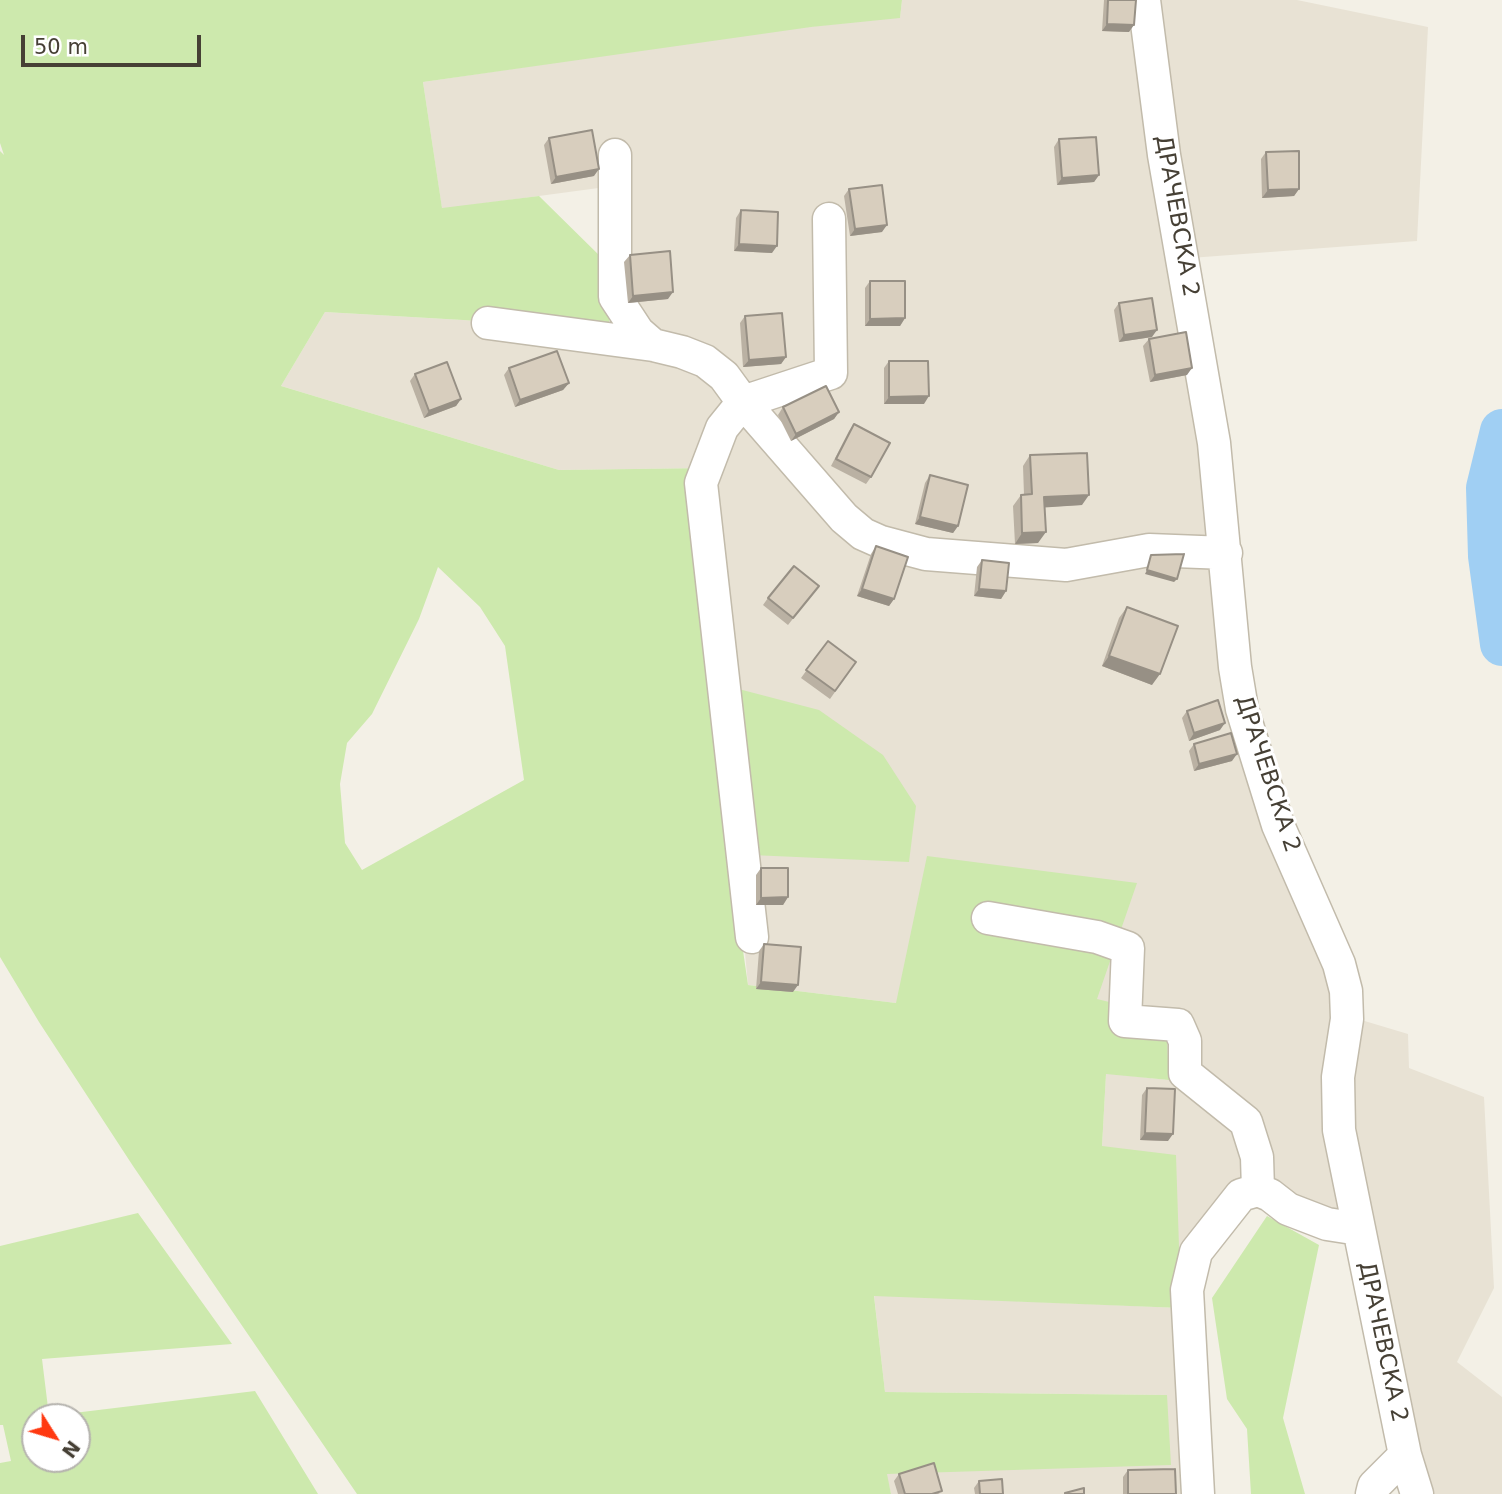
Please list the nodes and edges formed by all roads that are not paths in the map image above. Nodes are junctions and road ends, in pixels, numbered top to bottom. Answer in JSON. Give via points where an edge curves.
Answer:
{"nodes":[{"id":1,"x":1144,"y":0,"type":"edge"},
{"id":2,"x":615,"y":155,"type":"dead end"},
{"id":3,"x":829,"y":219,"type":"dead end"},
{"id":4,"x":488,"y":323,"type":"dead end"},
{"id":5,"x":653,"y":345,"type":"junction"},
{"id":6,"x":743,"y":402,"type":"junction"},
{"id":7,"x":1226,"y":553,"type":"junction"},
{"id":8,"x":988,"y":918,"type":"dead end"},
{"id":9,"x":752,"y":937,"type":"dead end"},
{"id":10,"x":1258,"y":1191,"type":"junction"},
{"id":11,"x":1359,"y":1229,"type":"junction"},
{"id":12,"x":1405,"y":1455,"type":"junction"},
{"id":13,"x":1198,"y":1494,"type":"edge"},
{"id":14,"x":1372,"y":1494,"type":"edge"},
{"id":15,"x":1417,"y":1494,"type":"edge"}],
"edges":[{"from":1,"to":7,"type":"street","name":"ДРАЧЕВСКА 2","via":[[1164,155],[1214,443]]},
{"from":2,"to":5,"type":"street","via":[[615,297],[638,332]]},
{"from":3,"to":6,"type":"street","via":[[831,373]]},
{"from":4,"to":5,"type":"street"},
{"from":5,"to":6,"type":"street","via":[[705,361],[724,376]]},
{"from":6,"to":7,"type":"street","via":[[844,518],[881,542],[926,554],[1066,565],[1149,550]]},
{"from":6,"to":9,"type":"street","via":[[722,428],[701,483]]},
{"from":7,"to":11,"type":"street","name":"ДРАЧЕВСКА 2","via":[[1242,709],[1279,825],[1339,964],[1346,992],[1338,1077],[1339,1130]]},
{"from":8,"to":10,"type":"street","via":[[1097,937],[1128,947],[1125,1021],[1178,1026],[1185,1041],[1185,1073],[1247,1122],[1257,1157]]},
{"from":10,"to":11,"type":"street","via":[[1327,1224]]},
{"from":10,"to":13,"type":"street","via":[[1241,1195],[1196,1252],[1187,1290]]},
{"from":11,"to":12,"type":"street","name":"ДРАЧЕВСКА 2"},
{"from":12,"to":14,"type":"street","via":[[1374,1486]]},
{"from":12,"to":15,"type":"street","name":"ДРАЧЕВСКА 2"}]}
